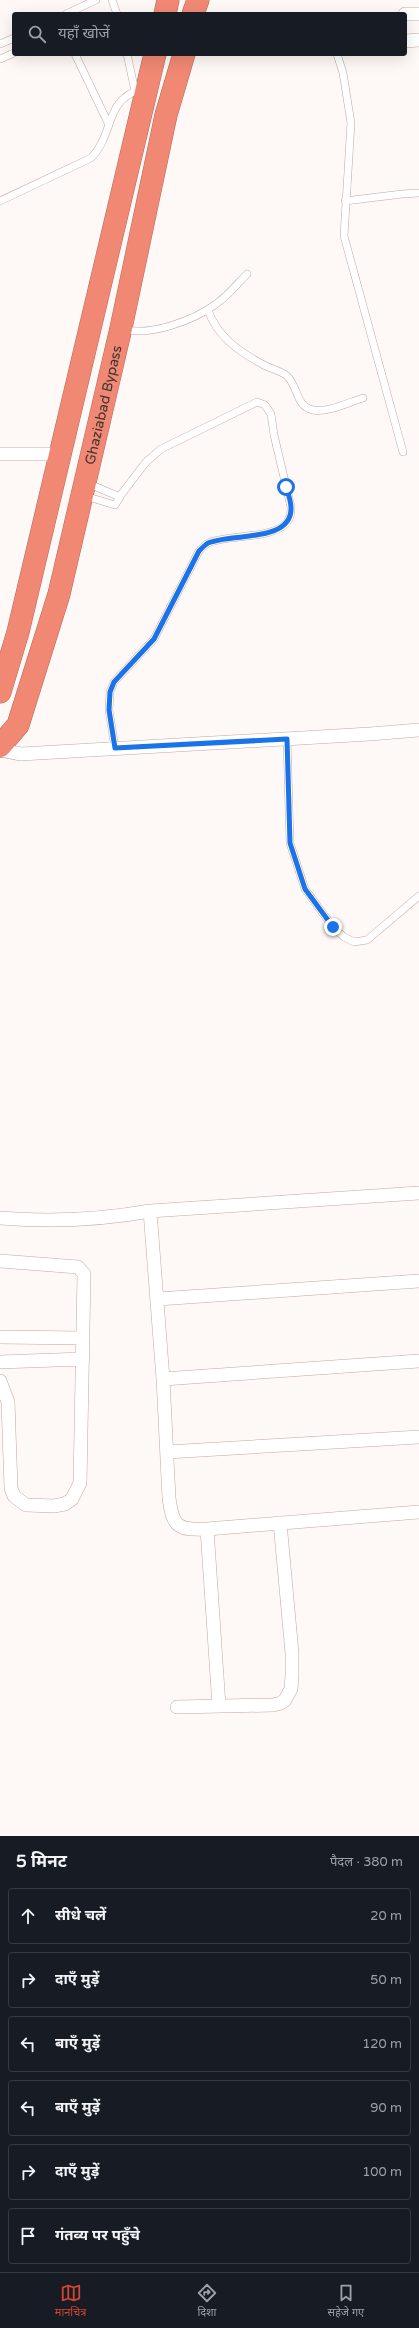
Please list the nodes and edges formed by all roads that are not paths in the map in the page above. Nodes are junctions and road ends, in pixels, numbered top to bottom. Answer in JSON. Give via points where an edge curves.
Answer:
{"nodes":[{"id":1,"x":96,"y":0,"type":"edge"},
{"id":2,"x":112,"y":0,"type":"edge"},
{"id":3,"x":168,"y":0,"type":"edge"},
{"id":4,"x":198,"y":0,"type":"edge"},
{"id":5,"x":70,"y":12,"type":"edge"},
{"id":6,"x":116,"y":12,"type":"edge"},
{"id":7,"x":165,"y":12,"type":"edge"},
{"id":8,"x":194,"y":12,"type":"edge"},
{"id":9,"x":407,"y":14,"type":"edge"},
{"id":10,"x":419,"y":14,"type":"edge"},
{"id":11,"x":12,"y":39,"type":"edge"},
{"id":12,"x":419,"y":40,"type":"edge"},
{"id":13,"x":407,"y":41,"type":"edge"},
{"id":14,"x":0,"y":44,"type":"edge"},
{"id":15,"x":12,"y":54,"type":"edge"},
{"id":16,"x":77,"y":56,"type":"edge"},
{"id":17,"x":127,"y":56,"type":"edge"},
{"id":18,"x":154,"y":56,"type":"edge"},
{"id":19,"x":183,"y":56,"type":"edge"},
{"id":20,"x":338,"y":56,"type":"edge"},
{"id":21,"x":0,"y":60,"type":"edge"},
{"id":22,"x":141,"y":89,"type":"junction"},
{"id":23,"x":109,"y":125,"type":"junction"},
{"id":24,"x":419,"y":194,"type":"edge"},
{"id":25,"x":0,"y":201,"type":"edge"},
{"id":26,"x":344,"y":201,"type":"junction"},
{"id":27,"x":247,"y":274,"type":"dead end"},
{"id":28,"x":208,"y":310,"type":"junction"},
{"id":29,"x":121,"y":328,"type":"junction"},
{"id":30,"x":363,"y":398,"type":"dead end"},
{"id":31,"x":403,"y":452,"type":"dead end"},
{"id":32,"x":0,"y":454,"type":"edge"},
{"id":33,"x":60,"y":454,"type":"junction"},
{"id":34,"x":84,"y":489,"type":"junction"},
{"id":35,"x":120,"y":496,"type":"junction"},
{"id":36,"x":46,"y":517,"type":"junction"},
{"id":37,"x":75,"y":523,"type":"junction"},
{"id":38,"x":37,"y":552,"type":"junction"},
{"id":39,"x":67,"y":560,"type":"junction"},
{"id":40,"x":0,"y":692,"type":"edge"},
{"id":41,"x":419,"y":730,"type":"edge"},
{"id":42,"x":287,"y":739,"type":"junction"},
{"id":43,"x":0,"y":746,"type":"edge"},
{"id":44,"x":115,"y":748,"type":"junction"},
{"id":45,"x":0,"y":750,"type":"edge"},
{"id":46,"x":419,"y":896,"type":"edge"},
{"id":47,"x":419,"y":1193,"type":"edge"},
{"id":48,"x":150,"y":1211,"type":"junction"},
{"id":49,"x":0,"y":1218,"type":"edge"},
{"id":50,"x":0,"y":1261,"type":"edge"},
{"id":51,"x":419,"y":1281,"type":"edge"},
{"id":52,"x":158,"y":1299,"type":"junction"},
{"id":53,"x":0,"y":1337,"type":"edge"},
{"id":54,"x":83,"y":1338,"type":"junction"},
{"id":55,"x":83,"y":1359,"type":"junction"},
{"id":56,"x":419,"y":1361,"type":"edge"},
{"id":57,"x":0,"y":1362,"type":"edge"},
{"id":58,"x":163,"y":1379,"type":"junction"},
{"id":59,"x":0,"y":1380,"type":"edge"},
{"id":60,"x":419,"y":1437,"type":"edge"},
{"id":61,"x":167,"y":1452,"type":"junction"},
{"id":62,"x":419,"y":1512,"type":"edge"},
{"id":63,"x":280,"y":1523,"type":"junction"},
{"id":64,"x":207,"y":1528,"type":"junction"},
{"id":65,"x":219,"y":1706,"type":"junction"},
{"id":66,"x":177,"y":1707,"type":"dead end"}],
"edges":[{"from":1,"to":5,"type":"lane"},
{"from":2,"to":6,"type":"lane"},
{"from":3,"to":7,"type":"highway"},
{"from":4,"to":8,"type":"highway"},
{"from":9,"to":10,"type":"street"},
{"from":11,"to":14,"type":"lane"},
{"from":12,"to":13,"type":"street"},
{"from":15,"to":21,"type":"lane"},
{"from":16,"to":23,"type":"lane"},
{"from":17,"to":22,"type":"lane"},
{"from":18,"to":22,"type":"highway"},
{"from":19,"to":29,"type":"highway","name":"Ghaziabad Bypass","via":[[166,115]]},
{"from":20,"to":26,"type":"lane","via":[[351,123]]},
{"from":22,"to":23,"type":"lane","via":[[114,108]]},
{"from":22,"to":33,"type":"highway"},
{"from":23,"to":25,"type":"lane","via":[[100,147],[90,158]]},
{"from":24,"to":26,"type":"lane"},
{"from":26,"to":31,"type":"lane","via":[[344,236],[349,258]]},
{"from":27,"to":28,"type":"lane","via":[[227,296]]},
{"from":28,"to":29,"type":"lane","via":[[154,330],[142,332]]},
{"from":28,"to":30,"type":"lane","via":[[212,321],[226,340],[262,365],[286,374],[296,388],[302,404],[307,408],[322,410]]},
{"from":29,"to":34,"type":"highway","name":"Ghaziabad Bypass"},
{"from":32,"to":33,"type":"street"},
{"from":33,"to":36,"type":"highway"},
{"from":34,"to":35,"type":"lane"},
{"from":34,"to":35,"type":"lane","via":[[115,505]]},
{"from":34,"to":37,"type":"highway","name":"Ghaziabad Bypass"},
{"from":35,"to":44,"type":"lane","via":[[146,462],[161,448],[257,402],[265,405],[271,414],[291,507],[289,519],[285,525],[273,531],[253,536],[219,539],[207,543],[199,551],[154,639],[114,682],[110,692],[109,710]]},
{"from":36,"to":37,"type":"highway"},
{"from":36,"to":38,"type":"highway"},
{"from":37,"to":39,"type":"highway","name":"Ghaziabad Bypass"},
{"from":38,"to":39,"type":"highway"},
{"from":38,"to":40,"type":"highway","via":[[18,632]]},
{"from":39,"to":43,"type":"highway","name":"Ghaziabad Bypass","via":[[42,654],[18,725]]},
{"from":41,"to":42,"type":"street"},
{"from":42,"to":44,"type":"street"},
{"from":42,"to":46,"type":"lane","via":[[290,843],[305,889],[333,927],[354,942],[367,940]]},
{"from":44,"to":45,"type":"street","via":[[21,754]]},
{"from":47,"to":48,"type":"street"},
{"from":48,"to":49,"type":"street","via":[[75,1221]]},
{"from":48,"to":52,"type":"street"},
{"from":50,"to":54,"type":"street","via":[[82,1269]]},
{"from":51,"to":52,"type":"street"},
{"from":52,"to":58,"type":"street"},
{"from":53,"to":54,"type":"street"},
{"from":54,"to":55,"type":"street"},
{"from":55,"to":57,"type":"street"},
{"from":55,"to":59,"type":"street","via":[[80,1482],[75,1495],[65,1504],[26,1505],[14,1496],[11,1488],[8,1402]]},
{"from":56,"to":58,"type":"street"},
{"from":58,"to":61,"type":"street"},
{"from":60,"to":61,"type":"street"},
{"from":61,"to":64,"type":"street","via":[[169,1498],[173,1519],[182,1528]]},
{"from":62,"to":63,"type":"street"},
{"from":63,"to":64,"type":"street"},
{"from":63,"to":65,"type":"street","via":[[292,1653],[290,1689],[281,1703]]},
{"from":64,"to":65,"type":"street"},
{"from":65,"to":66,"type":"street"}]}
